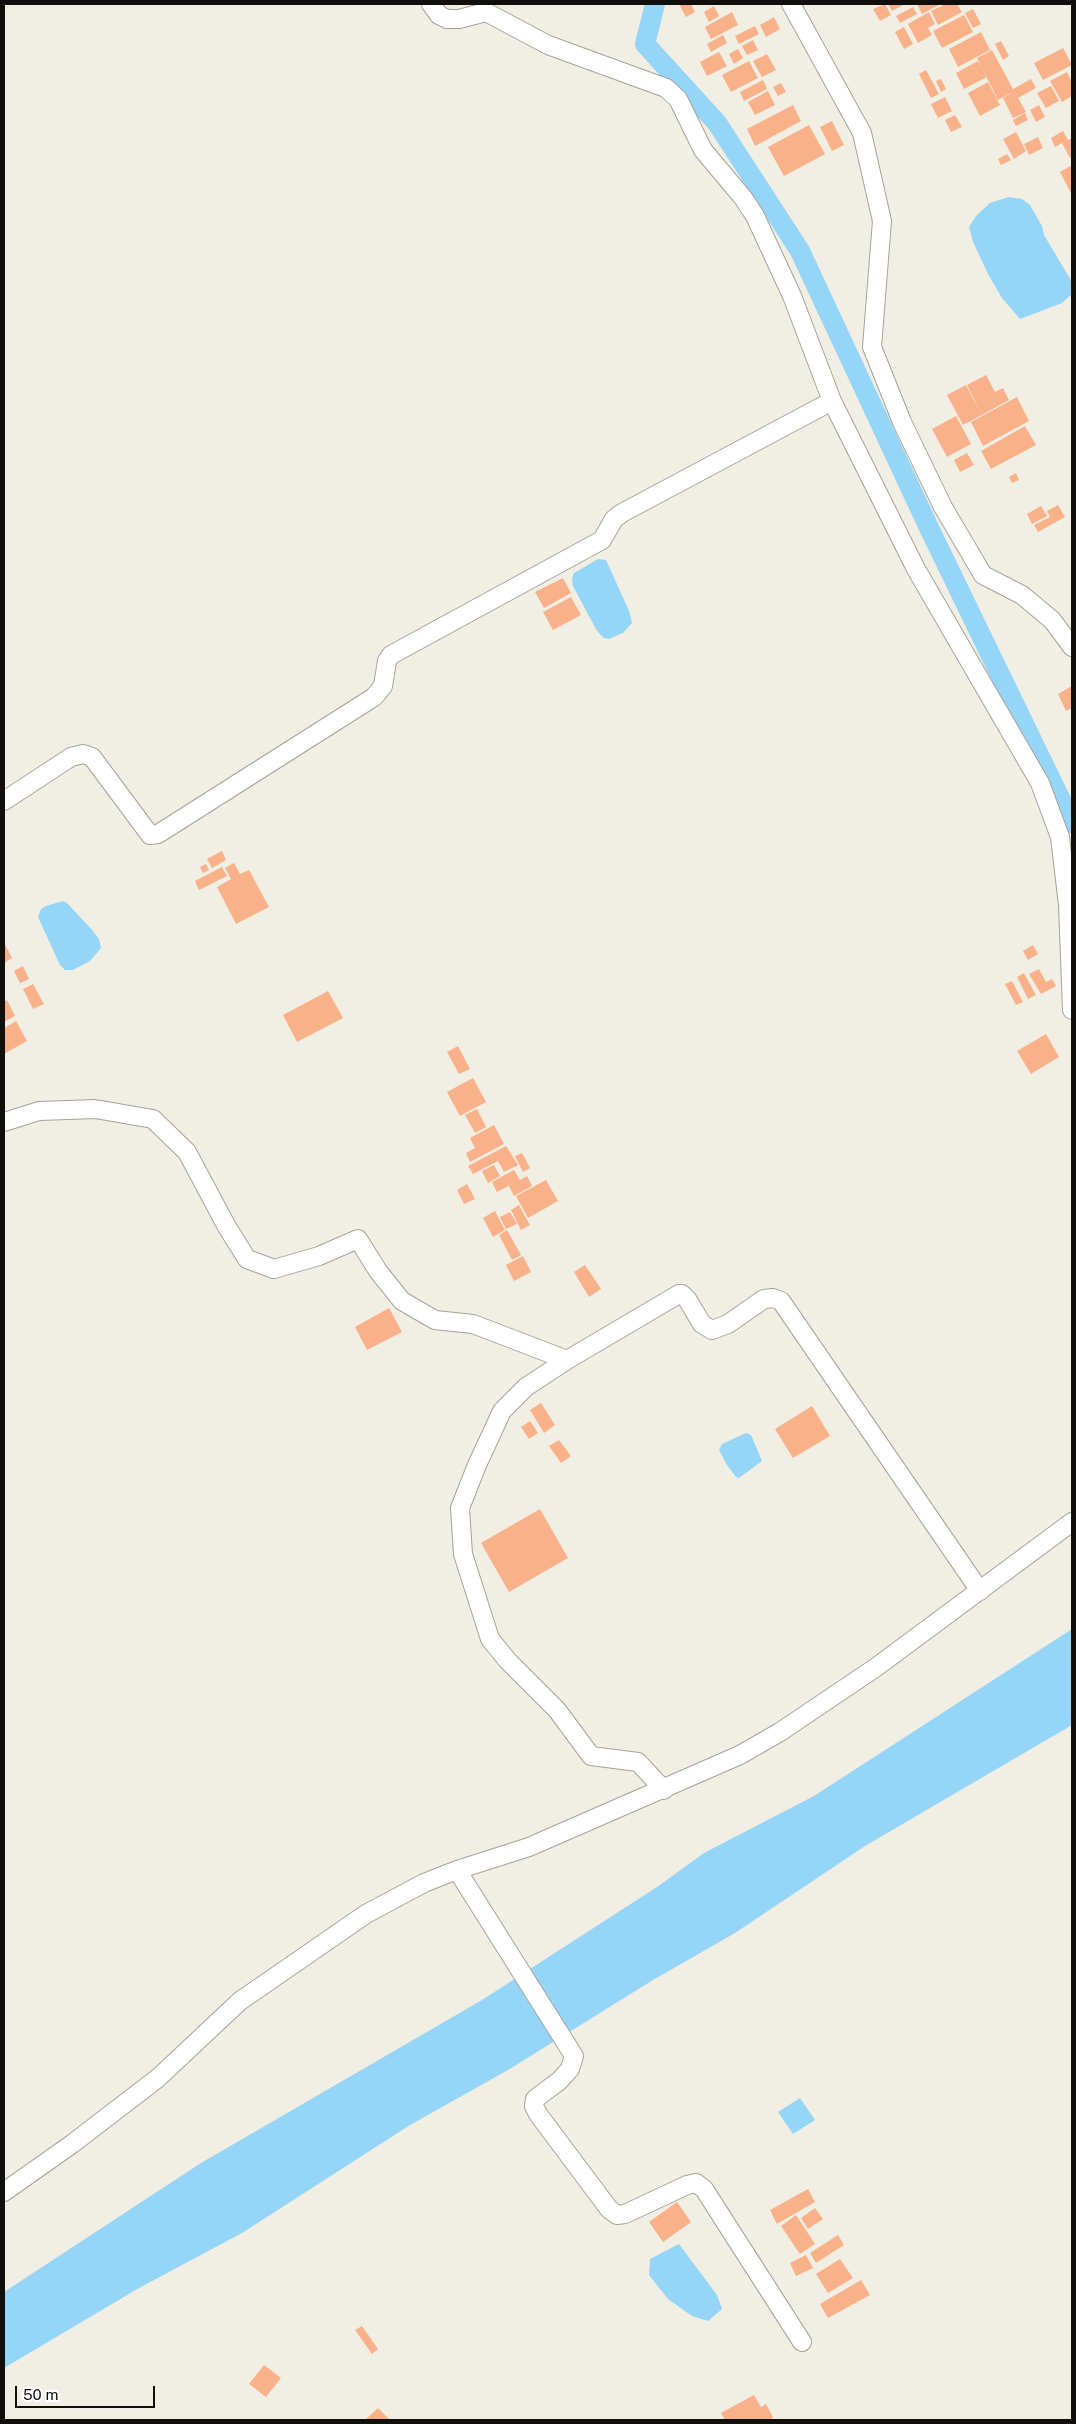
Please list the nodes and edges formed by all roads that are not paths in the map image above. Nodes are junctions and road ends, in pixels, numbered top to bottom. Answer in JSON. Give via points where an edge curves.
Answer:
{"nodes":[{"id":1,"x":430,"y":4,"type":"edge"},
{"id":2,"x":791,"y":4,"type":"edge"},
{"id":3,"x":832,"y":401,"type":"junction"},
{"id":4,"x":1072,"y":647,"type":"edge"},
{"id":5,"x":4,"y":801,"type":"edge"},
{"id":6,"x":1072,"y":1010,"type":"edge"},
{"id":7,"x":4,"y":1122,"type":"edge"},
{"id":8,"x":567,"y":1360,"type":"junction"},
{"id":9,"x":1072,"y":1522,"type":"edge"},
{"id":10,"x":980,"y":1590,"type":"junction"},
{"id":11,"x":664,"y":1790,"type":"junction"},
{"id":12,"x":457,"y":1870,"type":"junction"},
{"id":13,"x":4,"y":2192,"type":"edge"},
{"id":14,"x":802,"y":2342,"type":"dead end"}],
"edges":[{"from":1,"to":3,"type":"street","via":[[447,19],[486,12],[548,45],[666,88],[678,99],[703,150],[755,216],[789,288]]},
{"from":2,"to":4,"type":"street","via":[[862,133],[882,221],[872,347],[902,422],[943,507],[983,575],[1022,595],[1052,620]]},
{"from":3,"to":5,"type":"street","via":[[622,513],[614,519],[602,540],[391,655],[386,661],[383,686],[374,697],[158,834],[150,835],[92,757],[83,754],[71,757]]},
{"from":3,"to":6,"type":"street","via":[[916,569],[1040,783],[1060,837],[1068,905]]},
{"from":7,"to":8,"type":"street","via":[[39,1110],[95,1109],[153,1119],[187,1152],[247,1258],[274,1269],[319,1256],[358,1239],[402,1301],[434,1320],[473,1324]]},
{"from":8,"to":10,"type":"street","via":[[678,1294],[684,1295],[702,1324],[712,1330],[728,1324],[764,1299],[781,1301]]},
{"from":8,"to":11,"type":"street","via":[[526,1387],[502,1411],[460,1508],[463,1554],[490,1639],[508,1661],[556,1710],[591,1756],[638,1762]]},
{"from":9,"to":10,"type":"street"},
{"from":10,"to":11,"type":"street","via":[[875,1668],[780,1732],[740,1755]]},
{"from":11,"to":12,"type":"street","via":[[529,1847]]},
{"from":12,"to":13,"type":"street","via":[[424,1883],[366,1914],[263,1984],[220,2018],[158,2078]]},
{"from":12,"to":14,"type":"street","via":[[574,2056],[570,2069],[535,2099],[534,2106],[609,2209],[617,2215],[625,2214],[696,2183],[704,2189]]}]}
